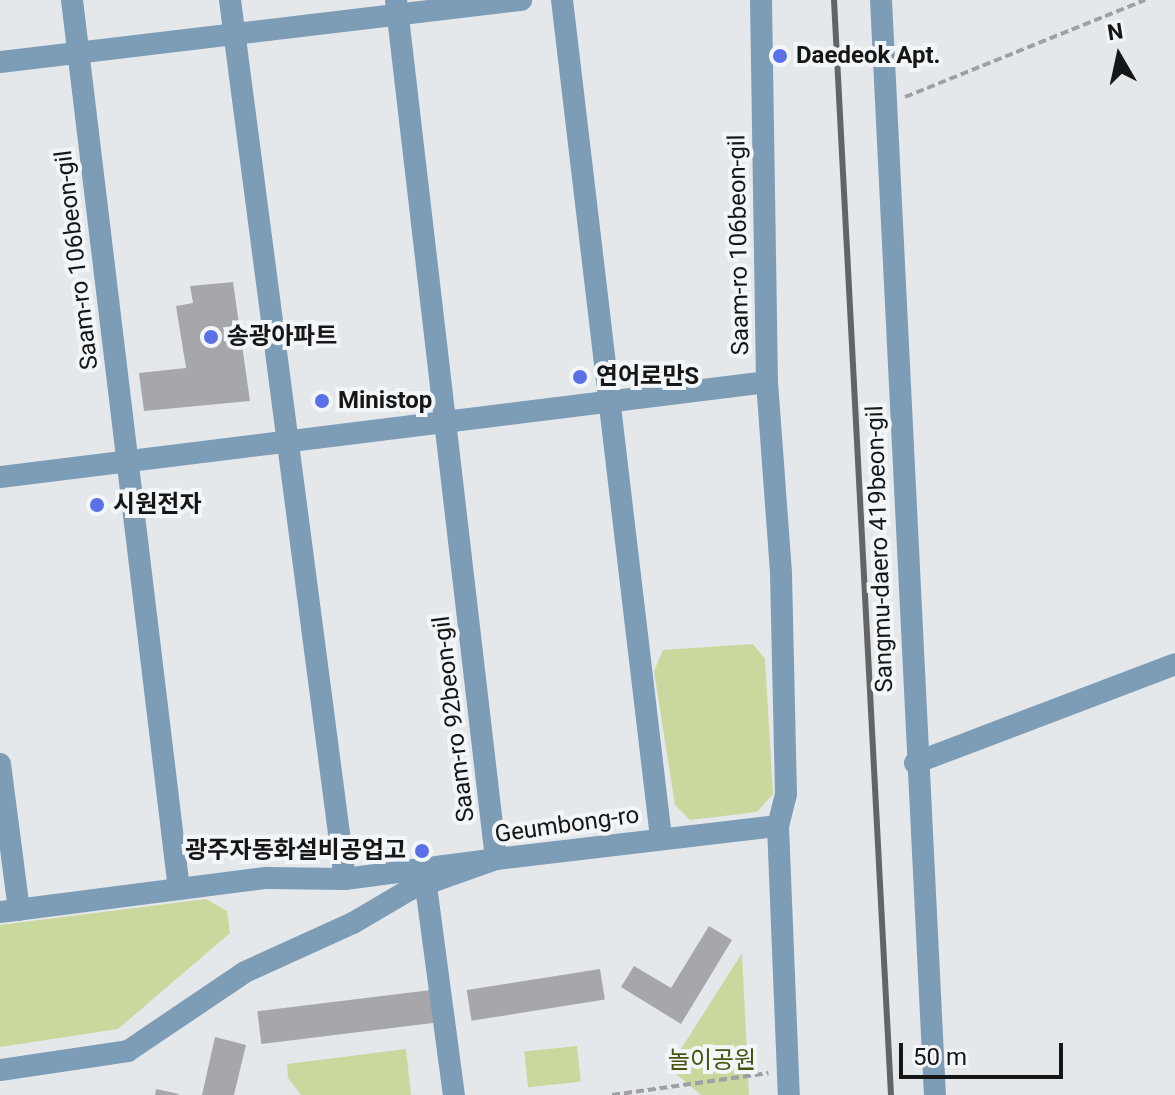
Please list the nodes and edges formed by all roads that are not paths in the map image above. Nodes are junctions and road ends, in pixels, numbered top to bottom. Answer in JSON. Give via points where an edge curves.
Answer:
{"nodes":[{"id":1,"x":72,"y":0,"type":"edge"},
{"id":2,"x":230,"y":0,"type":"edge"},
{"id":3,"x":521,"y":0,"type":"edge"},
{"id":4,"x":562,"y":0,"type":"edge"},
{"id":5,"x":761,"y":0,"type":"edge"},
{"id":6,"x":881,"y":0,"type":"edge"},
{"id":7,"x":397,"y":8,"type":"edge"},
{"id":8,"x":234,"y":33,"type":"junction"},
{"id":9,"x":78,"y":53,"type":"junction"},
{"id":10,"x":0,"y":62,"type":"edge"},
{"id":11,"x":767,"y":382,"type":"junction"},
{"id":12,"x":612,"y":402,"type":"junction"},
{"id":13,"x":447,"y":422,"type":"junction"},
{"id":14,"x":286,"y":441,"type":"junction"},
{"id":15,"x":127,"y":461,"type":"junction"},
{"id":16,"x":0,"y":477,"type":"edge"},
{"id":17,"x":1175,"y":664,"type":"edge"},
{"id":18,"x":915,"y":763,"type":"junction"},
{"id":19,"x":0,"y":764,"type":"edge"},
{"id":20,"x":778,"y":826,"type":"junction"},
{"id":21,"x":661,"y":838,"type":"junction"},
{"id":22,"x":496,"y":859,"type":"junction"},
{"id":23,"x":345,"y":879,"type":"junction"},
{"id":24,"x":426,"y":886,"type":"junction"},
{"id":25,"x":179,"y":889,"type":"junction"},
{"id":26,"x":9,"y":911,"type":"edge"},
{"id":27,"x":0,"y":1070,"type":"edge"},
{"id":28,"x":454,"y":1095,"type":"edge"},
{"id":29,"x":789,"y":1095,"type":"edge"},
{"id":30,"x":935,"y":1095,"type":"edge"}],
"edges":[{"from":1,"to":9,"type":"street","name":"Saam-ro 106beon-gil"},
{"from":2,"to":8,"type":"street"},
{"from":3,"to":7,"type":"street"},
{"from":4,"to":12,"type":"street"},
{"from":5,"to":11,"type":"street","name":"Saam-ro 106beon-gil"},
{"from":6,"to":18,"type":"street","name":"Sangmu-daero 419beon-gil"},
{"from":7,"to":8,"type":"street"},
{"from":7,"to":13,"type":"street"},
{"from":8,"to":9,"type":"street"},
{"from":8,"to":14,"type":"street"},
{"from":9,"to":10,"type":"street"},
{"from":9,"to":15,"type":"street","name":"Saam-ro 106beon-gil"},
{"from":11,"to":12,"type":"street","name":"Saam-ro 106beon-gil"},
{"from":11,"to":20,"type":"street","via":[[782,622],[786,794]]},
{"from":12,"to":13,"type":"street","name":"Saam-ro 106beon-gil"},
{"from":12,"to":21,"type":"street"},
{"from":13,"to":14,"type":"street","name":"Saam-ro 106beon-gil"},
{"from":13,"to":22,"type":"street","name":"Saam-ro 92beon-gil"},
{"from":14,"to":15,"type":"street","name":"Saam-ro 106beon-gil"},
{"from":14,"to":23,"type":"street"},
{"from":15,"to":16,"type":"street","name":"Saam-ro 106beon-gil"},
{"from":15,"to":25,"type":"street"},
{"from":17,"to":18,"type":"street"},
{"from":18,"to":30,"type":"street","name":"Sangmu-daero 419beon-gil"},
{"from":19,"to":26,"type":"street"},
{"from":20,"to":21,"type":"street","name":"Geumbong-ro"},
{"from":20,"to":29,"type":"street"},
{"from":21,"to":22,"type":"street","name":"Geumbong-ro"},
{"from":22,"to":23,"type":"street"},
{"from":22,"to":24,"type":"street","name":"Geumbong-ro"},
{"from":23,"to":25,"type":"street","via":[[267,878]]},
{"from":24,"to":27,"type":"street","name":"Geumbong-ro","via":[[245,972],[128,1051]]},
{"from":24,"to":28,"type":"street"},
{"from":25,"to":26,"type":"street"}]}
